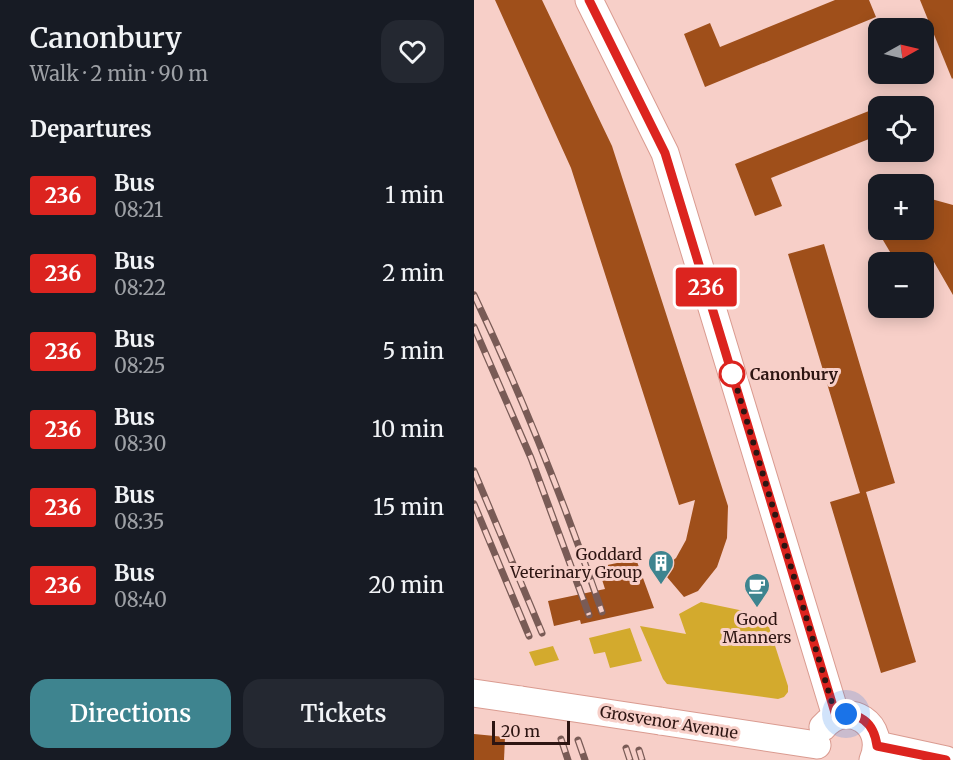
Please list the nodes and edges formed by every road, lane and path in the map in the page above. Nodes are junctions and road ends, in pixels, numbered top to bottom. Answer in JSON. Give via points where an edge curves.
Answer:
{"nodes":[{"id":1,"x":589,"y":0,"type":"edge"},
{"id":2,"x":474,"y":693,"type":"edge"},
{"id":3,"x":836,"y":716,"type":"junction"},
{"id":4,"x":820,"y":752,"type":"edge"},
{"id":5,"x":875,"y":753,"type":"edge"},
{"id":6,"x":946,"y":760,"type":"edge"}],
"edges":[{"from":1,"to":3,"type":"street","via":[[665,153]]},
{"from":2,"to":4,"type":"street","name":"Grosvenor Avenue","bridge":true,"via":[[660,721]]},
{"from":3,"to":4,"type":"street","name":"Grosvenor Avenue","via":[[822,728]]},
{"from":3,"to":5,"type":"street","via":[[856,715],[872,727]]},
{"from":5,"to":6,"type":"street"}]}
